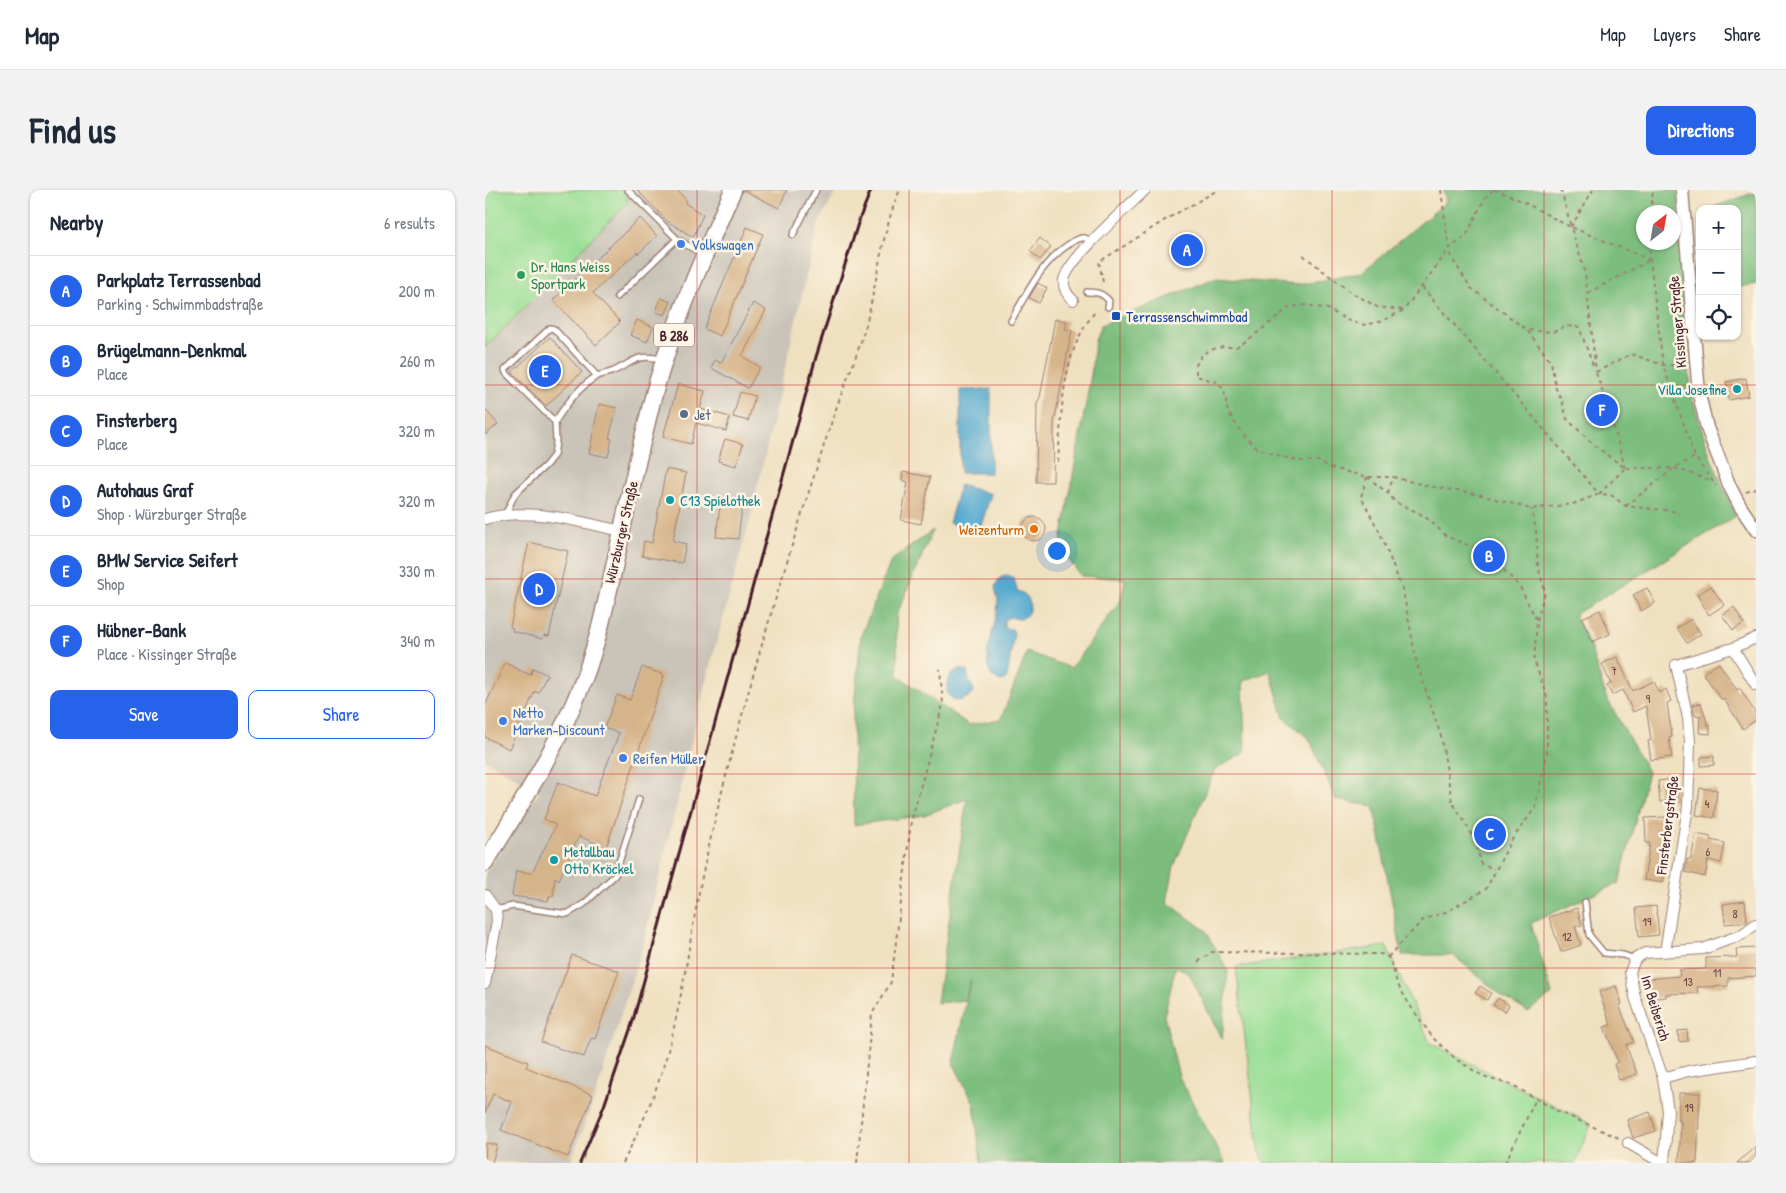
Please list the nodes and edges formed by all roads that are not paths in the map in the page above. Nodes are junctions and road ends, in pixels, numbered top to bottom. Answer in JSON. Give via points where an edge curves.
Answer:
{"nodes":[{"id":1,"x":628,"y":190,"type":"edge"},
{"id":2,"x":733,"y":190,"type":"edge"},
{"id":3,"x":816,"y":190,"type":"edge"},
{"id":4,"x":1145,"y":190,"type":"edge"},
{"id":5,"x":1682,"y":190,"type":"edge"},
{"id":6,"x":793,"y":235,"type":"dead end"},
{"id":7,"x":677,"y":239,"type":"junction"},
{"id":8,"x":1091,"y":242,"type":"junction"},
{"id":9,"x":705,"y":255,"type":"junction"},
{"id":10,"x":1087,"y":292,"type":"dead end"},
{"id":11,"x":617,"y":297,"type":"dead end"},
{"id":12,"x":1073,"y":300,"type":"dead end"},
{"id":13,"x":1108,"y":307,"type":"dead end"},
{"id":14,"x":1011,"y":321,"type":"dead end"},
{"id":15,"x":665,"y":360,"type":"junction"},
{"id":16,"x":597,"y":376,"type":"junction"},
{"id":17,"x":555,"y":422,"type":"junction"},
{"id":18,"x":504,"y":515,"type":"junction"},
{"id":19,"x":485,"y":519,"type":"edge"},
{"id":20,"x":1756,"y":530,"type":"edge"},
{"id":21,"x":622,"y":531,"type":"junction"},
{"id":22,"x":1756,"y":638,"type":"edge"},
{"id":23,"x":1733,"y":648,"type":"junction"},
{"id":24,"x":1756,"y":685,"type":"edge"},
{"id":25,"x":639,"y":799,"type":"dead end"},
{"id":26,"x":485,"y":863,"type":"edge"},
{"id":27,"x":485,"y":895,"type":"edge"},
{"id":28,"x":1585,"y":902,"type":"dead end"},
{"id":29,"x":496,"y":910,"type":"junction"},
{"id":30,"x":1756,"y":924,"type":"edge"},
{"id":31,"x":1665,"y":952,"type":"junction"},
{"id":32,"x":1635,"y":959,"type":"junction"},
{"id":33,"x":485,"y":983,"type":"edge"},
{"id":34,"x":1756,"y":1061,"type":"edge"},
{"id":35,"x":1663,"y":1078,"type":"junction"},
{"id":36,"x":1628,"y":1143,"type":"road end"},
{"id":37,"x":1663,"y":1163,"type":"edge"}],
"edges":[{"from":1,"to":7,"type":"lane"},
{"from":2,"to":9,"type":"main road","name":"Würzburger Straße","number":"B 286"},
{"from":3,"to":6,"type":"lane"},
{"from":4,"to":8,"type":"street"},
{"from":5,"to":20,"type":"street","name":"Kissinger Straße","via":[[1699,394],[1707,428],[1730,487]]},
{"from":7,"to":9,"type":"lane"},
{"from":7,"to":11,"type":"lane"},
{"from":8,"to":12,"type":"street","via":[[1065,278],[1064,286]]},
{"from":8,"to":14,"type":"lane","via":[[1079,238],[1063,247],[1036,276]]},
{"from":9,"to":15,"type":"main road","name":"Würzburger Straße","number":"B 286"},
{"from":10,"to":13,"type":"lane","via":[[1102,294],[1109,301]]},
{"from":15,"to":16,"type":"lane","via":[[651,357],[634,359]]},
{"from":15,"to":21,"type":"main road","name":"Würzburger Straße","number":"B 286","via":[[651,404]]},
{"from":16,"to":17,"type":"lane","via":[[586,382]]},
{"from":16,"to":17,"type":"lane","via":[[550,328],[505,370]]},
{"from":17,"to":18,"type":"lane","via":[[554,455],[515,494]]},
{"from":18,"to":19,"type":"street"},
{"from":18,"to":21,"type":"street","via":[[542,516]]},
{"from":21,"to":26,"type":"main road","name":"Würzburger Straße","number":"B 286","via":[[593,652],[582,683],[557,741]]},
{"from":22,"to":23,"type":"street","name":"Finsterbergstraße"},
{"from":23,"to":24,"type":"street"},
{"from":23,"to":31,"type":"street","name":"Finsterbergstraße","via":[[1676,665],[1688,718],[1688,807]]},
{"from":25,"to":29,"type":"lane","via":[[615,875],[584,904],[567,914],[513,906]]},
{"from":27,"to":29,"type":"street"},
{"from":28,"to":32,"type":"lane","via":[[1589,935],[1604,952]]},
{"from":29,"to":33,"type":"street","via":[[497,921]]},
{"from":30,"to":31,"type":"street","name":"Im Beiberich","via":[[1741,935],[1703,949]]},
{"from":31,"to":32,"type":"street","name":"Im Beiberich","via":[[1645,954]]},
{"from":32,"to":35,"type":"street","name":"Im Beiberich","via":[[1630,972],[1633,989]]},
{"from":34,"to":35,"type":"street"},
{"from":35,"to":37,"type":"street","name":"Im Beiberich","via":[[1668,1111]]},
{"from":36,"to":37,"type":"street"}]}
